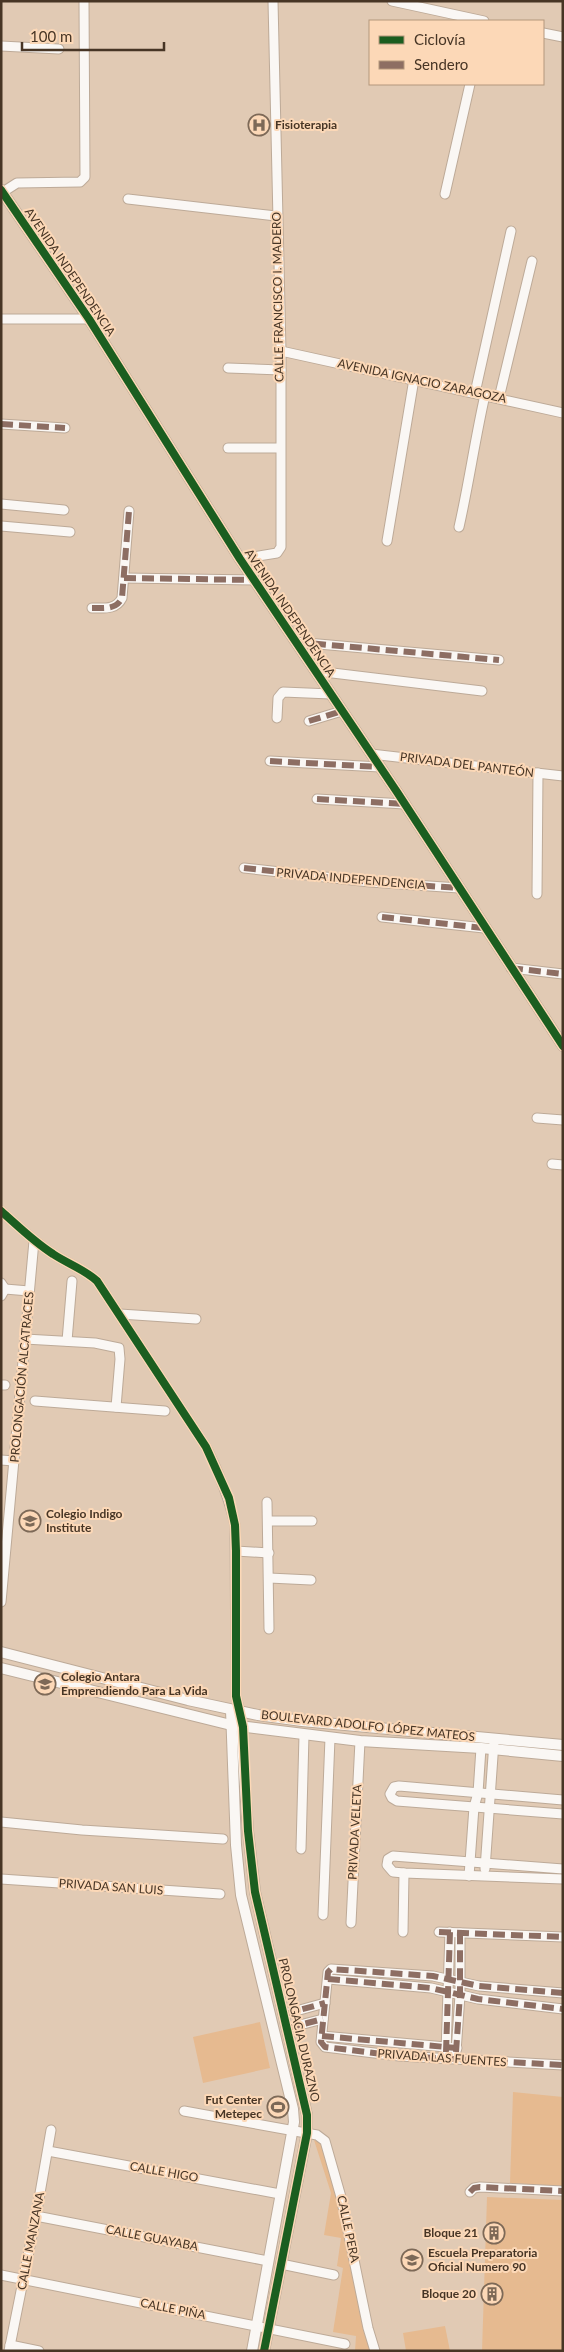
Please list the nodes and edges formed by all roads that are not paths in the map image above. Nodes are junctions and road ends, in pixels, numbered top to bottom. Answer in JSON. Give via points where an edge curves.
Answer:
{"nodes":[{"id":1,"x":84,"y":1,"type":"edge"},
{"id":2,"x":273,"y":1,"type":"edge"},
{"id":3,"x":392,"y":1,"type":"edge"},
{"id":4,"x":479,"y":20,"type":"edge"},
{"id":5,"x":544,"y":33,"type":"edge"},
{"id":6,"x":563,"y":37,"type":"edge"},
{"id":7,"x":1,"y":46,"type":"edge"},
{"id":8,"x":59,"y":49,"type":"dead end"},
{"id":9,"x":470,"y":85,"type":"edge"},
{"id":10,"x":2,"y":191,"type":"edge"},
{"id":11,"x":445,"y":194,"type":"dead end"},
{"id":12,"x":128,"y":199,"type":"dead end"},
{"id":13,"x":276,"y":216,"type":"junction"},
{"id":14,"x":511,"y":231,"type":"dead end"},
{"id":15,"x":532,"y":261,"type":"dead end"},
{"id":16,"x":89,"y":319,"type":"junction"},
{"id":17,"x":1,"y":320,"type":"edge"},
{"id":18,"x":281,"y":351,"type":"junction"},
{"id":19,"x":228,"y":368,"type":"dead end"},
{"id":20,"x":280,"y":370,"type":"junction"},
{"id":21,"x":414,"y":379,"type":"junction"},
{"id":22,"x":480,"y":394,"type":"junction"},
{"id":23,"x":499,"y":398,"type":"junction"},
{"id":24,"x":563,"y":413,"type":"edge"},
{"id":25,"x":1,"y":424,"type":"edge"},
{"id":26,"x":65,"y":428,"type":"dead end"},
{"id":27,"x":228,"y":448,"type":"dead end"},
{"id":28,"x":280,"y":448,"type":"junction"},
{"id":29,"x":1,"y":504,"type":"edge"},
{"id":30,"x":64,"y":510,"type":"dead end"},
{"id":31,"x":129,"y":511,"type":"dead end"},
{"id":32,"x":1,"y":526,"type":"edge"},
{"id":33,"x":459,"y":527,"type":"dead end"},
{"id":34,"x":70,"y":532,"type":"dead end"},
{"id":35,"x":386,"y":541,"type":"dead end"},
{"id":36,"x":240,"y":559,"type":"junction"},
{"id":37,"x":124,"y":578,"type":"junction"},
{"id":38,"x":254,"y":580,"type":"junction"},
{"id":39,"x":92,"y":608,"type":"dead end"},
{"id":40,"x":296,"y":642,"type":"junction"},
{"id":41,"x":499,"y":660,"type":"dead end"},
{"id":42,"x":316,"y":671,"type":"junction"},
{"id":43,"x":482,"y":691,"type":"dead end"},
{"id":44,"x":331,"y":694,"type":"junction"},
{"id":45,"x":342,"y":711,"type":"junction"},
{"id":46,"x":277,"y":718,"type":"dead end"},
{"id":47,"x":309,"y":721,"type":"dead end"},
{"id":48,"x":371,"y":754,"type":"junction"},
{"id":49,"x":270,"y":761,"type":"dead end"},
{"id":50,"x":380,"y":767,"type":"junction"},
{"id":51,"x":538,"y":773,"type":"junction"},
{"id":52,"x":563,"y":776,"type":"edge"},
{"id":53,"x":317,"y":799,"type":"dead end"},
{"id":54,"x":405,"y":804,"type":"junction"},
{"id":55,"x":244,"y":868,"type":"dead end"},
{"id":56,"x":459,"y":888,"type":"junction"},
{"id":57,"x":537,"y":894,"type":"dead end"},
{"id":58,"x":382,"y":917,"type":"dead end"},
{"id":59,"x":484,"y":928,"type":"junction"},
{"id":60,"x":511,"y":968,"type":"junction"},
{"id":61,"x":563,"y":974,"type":"edge"},
{"id":62,"x":563,"y":1046,"type":"edge"},
{"id":63,"x":538,"y":1118,"type":"dead end"},
{"id":64,"x":563,"y":1120,"type":"edge"},
{"id":65,"x":552,"y":1164,"type":"dead end"},
{"id":66,"x":563,"y":1165,"type":"edge"},
{"id":67,"x":1,"y":1211,"type":"edge"},
{"id":68,"x":34,"y":1241,"type":"junction"},
{"id":69,"x":72,"y":1282,"type":"dead end"},
{"id":70,"x":2,"y":1289,"type":"edge"},
{"id":71,"x":29,"y":1291,"type":"junction"},
{"id":72,"x":120,"y":1314,"type":"junction"},
{"id":73,"x":196,"y":1320,"type":"dead end"},
{"id":74,"x":26,"y":1339,"type":"junction"},
{"id":75,"x":67,"y":1341,"type":"junction"},
{"id":76,"x":34,"y":1401,"type":"dead end"},
{"id":77,"x":116,"y":1407,"type":"junction"},
{"id":78,"x":165,"y":1411,"type":"dead end"},
{"id":79,"x":1,"y":1460,"type":"edge"},
{"id":80,"x":14,"y":1461,"type":"junction"},
{"id":81,"x":267,"y":1502,"type":"dead end"},
{"id":82,"x":269,"y":1521,"type":"junction"},
{"id":83,"x":312,"y":1521,"type":"dead end"},
{"id":84,"x":4,"y":1532,"type":"edge"},
{"id":85,"x":236,"y":1551,"type":"junction"},
{"id":86,"x":269,"y":1553,"type":"junction"},
{"id":87,"x":2,"y":1574,"type":"edge"},
{"id":88,"x":269,"y":1578,"type":"junction"},
{"id":89,"x":311,"y":1580,"type":"dead end"},
{"id":90,"x":1,"y":1602,"type":"edge"},
{"id":91,"x":269,"y":1629,"type":"dead end"},
{"id":92,"x":1,"y":1652,"type":"edge"},
{"id":93,"x":1,"y":1668,"type":"edge"},
{"id":94,"x":235,"y":1711,"type":"junction"},
{"id":95,"x":232,"y":1725,"type":"junction"},
{"id":96,"x":243,"y":1727,"type":"junction"},
{"id":97,"x":304,"y":1735,"type":"junction"},
{"id":98,"x":330,"y":1738,"type":"junction"},
{"id":99,"x":360,"y":1741,"type":"junction"},
{"id":100,"x":494,"y":1744,"type":"junction"},
{"id":101,"x":563,"y":1745,"type":"edge"},
{"id":102,"x":482,"y":1748,"type":"junction"},
{"id":103,"x":563,"y":1756,"type":"edge"},
{"id":104,"x":478,"y":1794,"type":"junction"},
{"id":105,"x":490,"y":1794,"type":"junction"},
{"id":106,"x":563,"y":1800,"type":"edge"},
{"id":107,"x":474,"y":1807,"type":"junction"},
{"id":108,"x":489,"y":1808,"type":"junction"},
{"id":109,"x":563,"y":1814,"type":"edge"},
{"id":110,"x":1,"y":1822,"type":"edge"},
{"id":111,"x":223,"y":1839,"type":"dead end"},
{"id":112,"x":301,"y":1849,"type":"dead end"},
{"id":113,"x":470,"y":1862,"type":"junction"},
{"id":114,"x":485,"y":1863,"type":"junction"},
{"id":115,"x":563,"y":1869,"type":"edge"},
{"id":116,"x":404,"y":1874,"type":"junction"},
{"id":117,"x":469,"y":1876,"type":"junction"},
{"id":118,"x":484,"y":1876,"type":"junction"},
{"id":119,"x":1,"y":1879,"type":"edge"},
{"id":120,"x":563,"y":1879,"type":"edge"},
{"id":121,"x":255,"y":1892,"type":"junction"},
{"id":122,"x":220,"y":1894,"type":"dead end"},
{"id":123,"x":242,"y":1895,"type":"junction"},
{"id":124,"x":323,"y":1915,"type":"dead end"},
{"id":125,"x":351,"y":1923,"type":"dead end"},
{"id":126,"x":403,"y":1932,"type":"dead end"},
{"id":127,"x":440,"y":1932,"type":"dead end"},
{"id":128,"x":450,"y":1932,"type":"junction"},
{"id":129,"x":460,"y":1932,"type":"junction"},
{"id":130,"x":563,"y":1937,"type":"edge"},
{"id":131,"x":328,"y":1974,"type":"junction"},
{"id":132,"x":449,"y":1979,"type":"junction"},
{"id":133,"x":460,"y":1983,"type":"junction"},
{"id":134,"x":449,"y":1992,"type":"junction"},
{"id":135,"x":529,"y":1992,"type":"junction"},
{"id":136,"x":563,"y":1993,"type":"edge"},
{"id":137,"x":460,"y":1995,"type":"junction"},
{"id":138,"x":325,"y":2003,"type":"junction"},
{"id":139,"x":528,"y":2006,"type":"junction"},
{"id":140,"x":563,"y":2009,"type":"edge"},
{"id":141,"x":285,"y":2014,"type":"junction"},
{"id":142,"x":323,"y":2019,"type":"junction"},
{"id":143,"x":288,"y":2028,"type":"junction"},
{"id":144,"x":322,"y":2036,"type":"junction"},
{"id":145,"x":446,"y":2047,"type":"junction"},
{"id":146,"x":457,"y":2048,"type":"junction"},
{"id":147,"x":446,"y":2059,"type":"junction"},
{"id":148,"x":456,"y":2060,"type":"junction"},
{"id":149,"x":563,"y":2065,"type":"edge"},
{"id":150,"x":184,"y":2111,"type":"dead end"},
{"id":151,"x":51,"y":2130,"type":"dead end"},
{"id":152,"x":293,"y":2130,"type":"junction"},
{"id":153,"x":307,"y":2133,"type":"junction"},
{"id":154,"x":48,"y":2151,"type":"junction"},
{"id":155,"x":563,"y":2191,"type":"edge"},
{"id":156,"x":470,"y":2192,"type":"dead end"},
{"id":157,"x":280,"y":2194,"type":"junction"},
{"id":158,"x":36,"y":2216,"type":"junction"},
{"id":159,"x":274,"y":2230,"type":"junction"},
{"id":160,"x":287,"y":2232,"type":"junction"},
{"id":161,"x":268,"y":2260,"type":"junction"},
{"id":162,"x":281,"y":2264,"type":"junction"},
{"id":163,"x":1,"y":2275,"type":"edge"},
{"id":164,"x":334,"y":2275,"type":"dead end"},
{"id":165,"x":24,"y":2280,"type":"junction"},
{"id":166,"x":257,"y":2326,"type":"junction"},
{"id":167,"x":268,"y":2328,"type":"junction"},
{"id":168,"x":345,"y":2344,"type":"dead end"},
{"id":169,"x":10,"y":2348,"type":"edge"},
{"id":170,"x":39,"y":2351,"type":"edge"},
{"id":171,"x":252,"y":2351,"type":"edge"},
{"id":172,"x":264,"y":2351,"type":"edge"},
{"id":173,"x":375,"y":2351,"type":"edge"}],
"edges":[{"from":1,"to":10,"type":"street","via":[[85,177],[80,182],[17,183]]},
{"from":2,"to":13,"type":"street","name":"CALLE FRANCISCO I. MADERO"},
{"from":3,"to":4,"type":"street"},
{"from":5,"to":6,"type":"street"},
{"from":7,"to":8,"type":"street"},
{"from":9,"to":11,"type":"street"},
{"from":10,"to":16,"type":"street","name":"AVENIDA INDEPENDENCIA"},
{"from":12,"to":13,"type":"street"},
{"from":13,"to":18,"type":"street","name":"CALLE FRANCISCO I. MADERO"},
{"from":14,"to":22,"type":"street"},
{"from":15,"to":23,"type":"street"},
{"from":16,"to":17,"type":"street"},
{"from":16,"to":36,"type":"street","name":"AVENIDA INDEPENDENCIA"},
{"from":18,"to":20,"type":"street","name":"CALLE FRANCISCO I. MADERO"},
{"from":18,"to":21,"type":"street","name":"AVENIDA IGNACIO ZARAGOZA"},
{"from":19,"to":20,"type":"street"},
{"from":20,"to":28,"type":"street","name":"CALLE FRANCISCO I. MADERO"},
{"from":21,"to":22,"type":"street","name":"AVENIDA IGNACIO ZARAGOZA"},
{"from":21,"to":35,"type":"street"},
{"from":22,"to":23,"type":"street","name":"AVENIDA IGNACIO ZARAGOZA"},
{"from":22,"to":33,"type":"street","via":[[469,483]]},
{"from":23,"to":24,"type":"street","name":"AVENIDA IGNACIO ZARAGOZA"},
{"from":25,"to":26,"type":"street"},
{"from":27,"to":28,"type":"street"},
{"from":28,"to":36,"type":"street","name":"CALLE FRANCISCO I. MADERO","via":[[281,550]]},
{"from":29,"to":30,"type":"street"},
{"from":31,"to":37,"type":"street"},
{"from":32,"to":34,"type":"street"},
{"from":36,"to":38,"type":"street","name":"AVENIDA INDEPENDENCIA"},
{"from":37,"to":38,"type":"street"},
{"from":37,"to":39,"type":"street","via":[[122,598],[118,604],[110,608]]},
{"from":38,"to":40,"type":"street","name":"AVENIDA INDEPENDENCIA"},
{"from":40,"to":41,"type":"street"},
{"from":40,"to":42,"type":"street","name":"AVENIDA INDEPENDENCIA"},
{"from":42,"to":43,"type":"street"},
{"from":42,"to":44,"type":"street","name":"AVENIDA INDEPENDENCIA"},
{"from":44,"to":45,"type":"street","name":"AVENIDA INDEPENDENCIA"},
{"from":44,"to":46,"type":"street","via":[[283,692],[278,698]]},
{"from":45,"to":47,"type":"street"},
{"from":45,"to":48,"type":"street","name":"AVENIDA INDEPENDENCIA"},
{"from":48,"to":50,"type":"street","name":"AVENIDA INDEPENDENCIA"},
{"from":48,"to":51,"type":"street","name":"PRIVADA DEL PANTEÓN"},
{"from":49,"to":50,"type":"street"},
{"from":50,"to":54,"type":"street","name":"AVENIDA INDEPENDENCIA"},
{"from":51,"to":52,"type":"street","name":"PRIVADA DEL PANTEÓN"},
{"from":51,"to":57,"type":"street"},
{"from":53,"to":54,"type":"street"},
{"from":54,"to":56,"type":"street","name":"AVENIDA INDEPENDENCIA"},
{"from":55,"to":56,"type":"street","name":"PRIVADA INDEPENDENCIA"},
{"from":56,"to":59,"type":"street","name":"AVENIDA INDEPENDENCIA"},
{"from":58,"to":59,"type":"street"},
{"from":59,"to":60,"type":"street","name":"AVENIDA INDEPENDENCIA"},
{"from":60,"to":61,"type":"street"},
{"from":60,"to":62,"type":"street","name":"AVENIDA INDEPENDENCIA"},
{"from":63,"to":64,"type":"street"},
{"from":65,"to":66,"type":"street"},
{"from":67,"to":68,"type":"street"},
{"from":68,"to":71,"type":"street","name":"PROLONGACIÓN ALCATRACES"},
{"from":68,"to":72,"type":"street","via":[[89,1274]]},
{"from":69,"to":75,"type":"street"},
{"from":70,"to":71,"type":"street"},
{"from":71,"to":74,"type":"street","name":"PROLONGACIÓN ALCATRACES"},
{"from":72,"to":73,"type":"street"},
{"from":72,"to":85,"type":"street","via":[[218,1470],[229,1498]]},
{"from":74,"to":75,"type":"street"},
{"from":74,"to":80,"type":"street","name":"PROLONGACIÓN ALCATRACES"},
{"from":75,"to":77,"type":"street","via":[[119,1348]]},
{"from":76,"to":77,"type":"street"},
{"from":77,"to":78,"type":"street"},
{"from":79,"to":80,"type":"street"},
{"from":80,"to":84,"type":"street","name":"PROLONGACIÓN ALCATRACES"},
{"from":81,"to":82,"type":"street"},
{"from":82,"to":83,"type":"street"},
{"from":82,"to":86,"type":"street"},
{"from":84,"to":87,"type":"street","name":"PROLONGACIÓN ALCATRACES"},
{"from":85,"to":86,"type":"street"},
{"from":85,"to":94,"type":"street"},
{"from":86,"to":88,"type":"street"},
{"from":87,"to":90,"type":"street","name":"PROLONGACIÓN ALCATRACES"},
{"from":88,"to":89,"type":"street"},
{"from":88,"to":91,"type":"street"},
{"from":92,"to":94,"type":"street","name":"BOULEVARD ADOLFO LÓPEZ MATEOS"},
{"from":93,"to":95,"type":"street","name":"BOULEVARD ADOLFO LÓPEZ MATEOS"},
{"from":94,"to":95,"type":"street","name":"PROLONGACIA DURAZNO"},
{"from":94,"to":96,"type":"street","name":"PROLONGACIA DURAZNO"},
{"from":94,"to":100,"type":"street","name":"BOULEVARD ADOLFO LÓPEZ MATEOS"},
{"from":95,"to":96,"type":"street","name":"BOULEVARD ADOLFO LÓPEZ MATEOS"},
{"from":95,"to":123,"type":"street","name":"PROLONGACIA DURAZNO","via":[[236,1845]]},
{"from":96,"to":97,"type":"street","name":"BOULEVARD ADOLFO LÓPEZ MATEOS"},
{"from":96,"to":121,"type":"street","name":"PROLONGACIA DURAZNO","via":[[248,1831]]},
{"from":97,"to":98,"type":"street","name":"BOULEVARD ADOLFO LÓPEZ MATEOS"},
{"from":97,"to":112,"type":"street"},
{"from":98,"to":99,"type":"street","name":"BOULEVARD ADOLFO LÓPEZ MATEOS"},
{"from":98,"to":124,"type":"street"},
{"from":99,"to":102,"type":"street","name":"BOULEVARD ADOLFO LÓPEZ MATEOS"},
{"from":99,"to":125,"type":"street","name":"PRIVADA VELETA"},
{"from":100,"to":101,"type":"street","name":"BOULEVARD ADOLFO LÓPEZ MATEOS"},
{"from":100,"to":102,"type":"street","name":"BOULEVARD ADOLFO LÓPEZ MATEOS"},
{"from":100,"to":103,"type":"street","name":"BOULEVARD ADOLFO LÓPEZ MATEOS"},
{"from":100,"to":105,"type":"street"},
{"from":102,"to":104,"type":"street"},
{"from":104,"to":105,"type":"street"},
{"from":104,"to":107,"type":"street"},
{"from":104,"to":107,"type":"street","via":[[396,1786],[390,1794],[397,1800]]},
{"from":105,"to":106,"type":"street"},
{"from":105,"to":108,"type":"street"},
{"from":107,"to":108,"type":"street"},
{"from":107,"to":113,"type":"street"},
{"from":108,"to":109,"type":"street"},
{"from":108,"to":114,"type":"street"},
{"from":110,"to":111,"type":"street"},
{"from":113,"to":114,"type":"street"},
{"from":113,"to":116,"type":"street","via":[[390,1857],[387,1862],[389,1870]]},
{"from":113,"to":117,"type":"street"},
{"from":114,"to":115,"type":"street"},
{"from":114,"to":118,"type":"street"},
{"from":116,"to":117,"type":"street"},
{"from":116,"to":126,"type":"street"},
{"from":117,"to":118,"type":"street"},
{"from":118,"to":120,"type":"street"},
{"from":119,"to":122,"type":"street","name":"PRIVADA SAN LUIS"},
{"from":121,"to":123,"type":"street"},
{"from":121,"to":141,"type":"street","name":"PROLONGACIA DURAZNO"},
{"from":123,"to":152,"type":"street","name":"PROLONGACIA DURAZNO","via":[[293,2109]]},
{"from":127,"to":128,"type":"street"},
{"from":128,"to":129,"type":"street"},
{"from":128,"to":132,"type":"street"},
{"from":129,"to":130,"type":"street"},
{"from":129,"to":133,"type":"street"},
{"from":131,"to":132,"type":"street"},
{"from":131,"to":134,"type":"street"},
{"from":131,"to":138,"type":"street"},
{"from":132,"to":133,"type":"street"},
{"from":132,"to":134,"type":"street"},
{"from":133,"to":135,"type":"street"},
{"from":133,"to":137,"type":"street"},
{"from":134,"to":137,"type":"street"},
{"from":134,"to":145,"type":"street"},
{"from":135,"to":136,"type":"street"},
{"from":135,"to":139,"type":"street"},
{"from":137,"to":139,"type":"street"},
{"from":137,"to":146,"type":"street"},
{"from":138,"to":141,"type":"street"},
{"from":138,"to":142,"type":"street"},
{"from":139,"to":140,"type":"street"},
{"from":141,"to":143,"type":"street","name":"PROLONGACIA DURAZNO"},
{"from":142,"to":143,"type":"street"},
{"from":142,"to":144,"type":"street"},
{"from":143,"to":153,"type":"street","name":"PROLONGACIA DURAZNO","via":[[306,2106]]},
{"from":144,"to":145,"type":"street","name":"PRIVADA LAS FUENTES"},
{"from":144,"to":147,"type":"street","name":"PRIVADA LAS FUENTES","via":[[322,2046]]},
{"from":145,"to":146,"type":"street","name":"PRIVADA LAS FUENTES"},
{"from":145,"to":147,"type":"street"},
{"from":146,"to":148,"type":"street"},
{"from":147,"to":148,"type":"street","name":"PRIVADA LAS FUENTES"},
{"from":148,"to":149,"type":"street","name":"PRIVADA LAS FUENTES"},
{"from":150,"to":152,"type":"street","name":"CALLE PERA"},
{"from":151,"to":154,"type":"street","name":"CALLE MANZANA"},
{"from":152,"to":153,"type":"street","name":"CALLE PERA"},
{"from":152,"to":157,"type":"street","name":"PROLONGACIA DURAZNO"},
{"from":153,"to":160,"type":"street","name":"PROLONGACIA DURAZNO"},
{"from":153,"to":173,"type":"street","name":"CALLE PERA","via":[[322,2137],[328,2148]]},
{"from":154,"to":157,"type":"street","name":"CALLE HIGO"},
{"from":154,"to":158,"type":"street","name":"CALLE MANZANA"},
{"from":155,"to":156,"type":"street","via":[[480,2187]]},
{"from":157,"to":159,"type":"street","name":"PROLONGACIA DURAZNO"},
{"from":158,"to":161,"type":"street","name":"CALLE GUAYABA"},
{"from":158,"to":165,"type":"street","name":"CALLE MANZANA"},
{"from":159,"to":160,"type":"street"},
{"from":159,"to":161,"type":"street","name":"PROLONGACIA DURAZNO"},
{"from":160,"to":162,"type":"street","name":"PROLONGACIA DURAZNO"},
{"from":161,"to":166,"type":"street","name":"PROLONGACIA DURAZNO"},
{"from":162,"to":164,"type":"street"},
{"from":162,"to":167,"type":"street","name":"PROLONGACIA DURAZNO"},
{"from":163,"to":165,"type":"street","name":"CALLE PIÑA"},
{"from":165,"to":166,"type":"street","name":"CALLE PIÑA"},
{"from":165,"to":169,"type":"street","name":"CALLE MANZANA"},
{"from":166,"to":167,"type":"street","name":"CALLE PIÑA"},
{"from":166,"to":171,"type":"street","name":"PROLONGACIA DURAZNO"},
{"from":167,"to":168,"type":"street","name":"CALLE PIÑA"},
{"from":167,"to":172,"type":"street","name":"PROLONGACIA DURAZNO"},
{"from":169,"to":170,"type":"street"}]}
